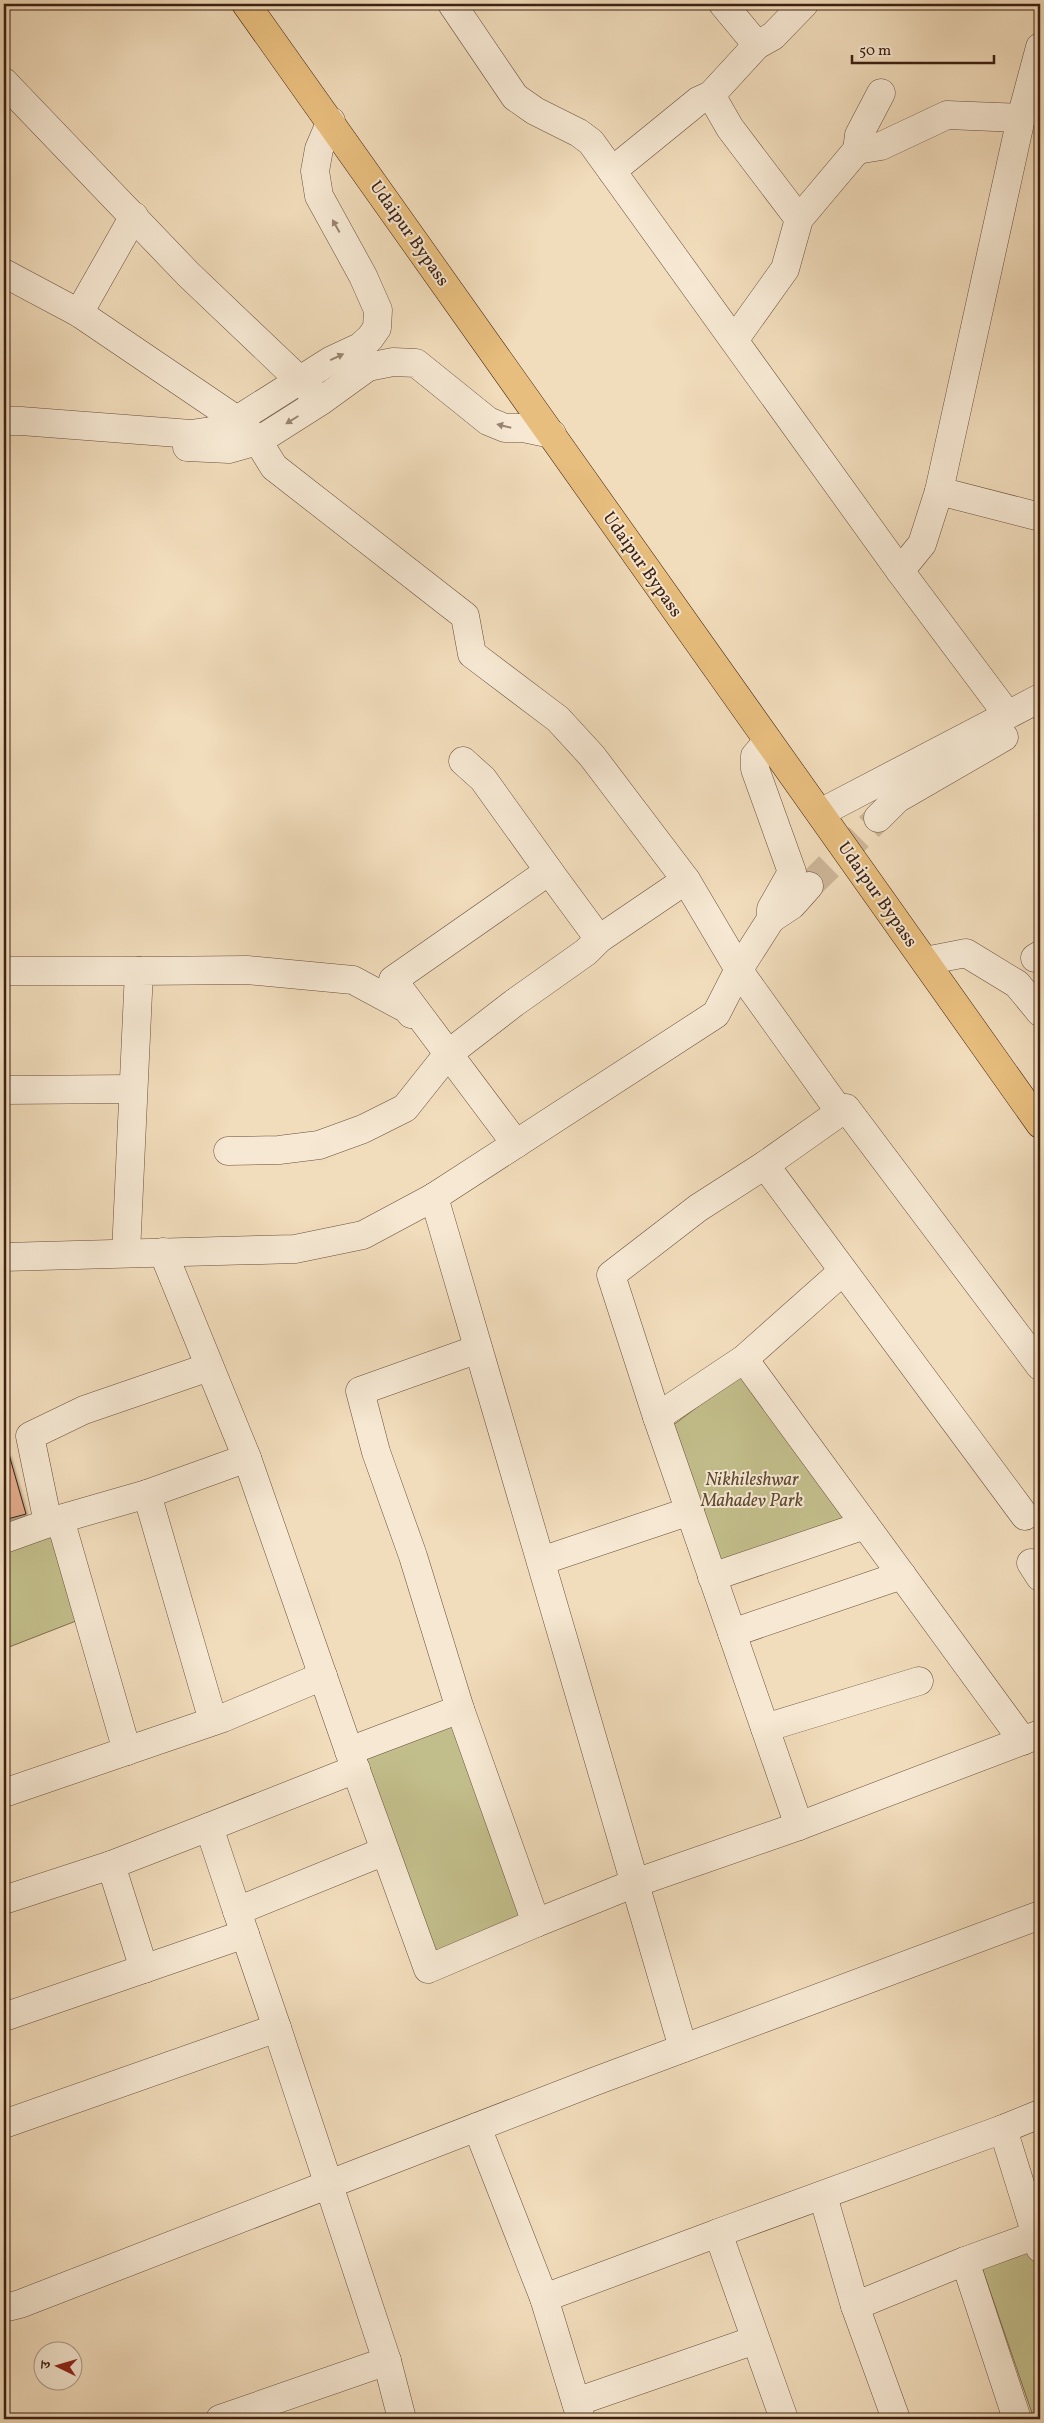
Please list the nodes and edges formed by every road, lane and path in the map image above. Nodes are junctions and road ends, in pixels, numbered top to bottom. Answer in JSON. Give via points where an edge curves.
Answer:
{"nodes":[{"id":1,"x":246,"y":4,"type":"edge"},
{"id":2,"x":452,"y":4,"type":"edge"},
{"id":3,"x":723,"y":4,"type":"edge"},
{"id":4,"x":804,"y":4,"type":"edge"},
{"id":5,"x":757,"y":45,"type":"junction"},
{"id":6,"x":1040,"y":47,"type":"edge"},
{"id":7,"x":4,"y":82,"type":"edge"},
{"id":8,"x":881,"y":93,"type":"dead end"},
{"id":9,"x":711,"y":95,"type":"junction"},
{"id":10,"x":1021,"y":118,"type":"junction"},
{"id":11,"x":331,"y":121,"type":"junction"},
{"id":12,"x":858,"y":150,"type":"junction"},
{"id":13,"x":612,"y":170,"type":"junction"},
{"id":14,"x":134,"y":216,"type":"junction"},
{"id":15,"x":799,"y":219,"type":"junction"},
{"id":16,"x":4,"y":273,"type":"edge"},
{"id":17,"x":79,"y":313,"type":"junction"},
{"id":18,"x":735,"y":339,"type":"junction"},
{"id":19,"x":300,"y":379,"type":"junction"},
{"id":20,"x":198,"y":394,"type":"junction"},
{"id":21,"x":321,"y":401,"type":"junction"},
{"id":22,"x":4,"y":421,"type":"edge"},
{"id":23,"x":228,"y":433,"type":"junction"},
{"id":24,"x":4,"y":434,"type":"edge"},
{"id":25,"x":191,"y":434,"type":"junction"},
{"id":26,"x":552,"y":434,"type":"junction"},
{"id":27,"x":258,"y":442,"type":"junction"},
{"id":28,"x":939,"y":491,"type":"junction"},
{"id":29,"x":1040,"y":517,"type":"edge"},
{"id":30,"x":900,"y":571,"type":"junction"},
{"id":31,"x":1040,"y":698,"type":"edge"},
{"id":32,"x":1008,"y":714,"type":"junction"},
{"id":33,"x":1040,"y":718,"type":"edge"},
{"id":34,"x":768,"y":741,"type":"junction"},
{"id":35,"x":463,"y":761,"type":"dead end"},
{"id":36,"x":820,"y":813,"type":"junction"},
{"id":37,"x":878,"y":818,"type":"tunnel mouth"},
{"id":38,"x":549,"y":871,"type":"junction"},
{"id":39,"x":686,"y":880,"type":"junction"},
{"id":40,"x":809,"y":886,"type":"tunnel mouth"},
{"id":41,"x":770,"y":919,"type":"junction"},
{"id":42,"x":599,"y":939,"type":"junction"},
{"id":43,"x":925,"y":961,"type":"junction"},
{"id":44,"x":739,"y":969,"type":"junction"},
{"id":45,"x":4,"y":971,"type":"edge"},
{"id":46,"x":138,"y":971,"type":"junction"},
{"id":47,"x":1040,"y":1012,"type":"edge"},
{"id":48,"x":448,"y":1054,"type":"junction"},
{"id":49,"x":133,"y":1089,"type":"junction"},
{"id":50,"x":4,"y":1090,"type":"edge"},
{"id":51,"x":840,"y":1112,"type":"junction"},
{"id":52,"x":1040,"y":1124,"type":"edge"},
{"id":53,"x":516,"y":1144,"type":"junction"},
{"id":54,"x":228,"y":1151,"type":"dead end"},
{"id":55,"x":765,"y":1166,"type":"junction"},
{"id":56,"x":434,"y":1197,"type":"junction"},
{"id":57,"x":163,"y":1252,"type":"junction"},
{"id":58,"x":126,"y":1254,"type":"junction"},
{"id":59,"x":4,"y":1257,"type":"edge"},
{"id":60,"x":843,"y":1271,"type":"junction"},
{"id":61,"x":478,"y":1349,"type":"junction"},
{"id":62,"x":744,"y":1359,"type":"junction"},
{"id":63,"x":1040,"y":1366,"type":"edge"},
{"id":64,"x":209,"y":1367,"type":"junction"},
{"id":65,"x":657,"y":1417,"type":"junction"},
{"id":66,"x":247,"y":1458,"type":"junction"},
{"id":67,"x":147,"y":1494,"type":"junction"},
{"id":68,"x":690,"y":1512,"type":"junction"},
{"id":69,"x":1025,"y":1516,"type":"dead end"},
{"id":70,"x":54,"y":1521,"type":"junction"},
{"id":71,"x":865,"y":1525,"type":"junction"},
{"id":72,"x":4,"y":1539,"type":"edge"},
{"id":73,"x":541,"y":1561,"type":"junction"},
{"id":74,"x":902,"y":1576,"type":"junction"},
{"id":75,"x":712,"y":1577,"type":"junction"},
{"id":76,"x":732,"y":1633,"type":"junction"},
{"id":77,"x":323,"y":1676,"type":"junction"},
{"id":78,"x":919,"y":1682,"type":"dead end"},
{"id":79,"x":460,"y":1709,"type":"junction"},
{"id":80,"x":213,"y":1721,"type":"junction"},
{"id":81,"x":765,"y":1728,"type":"junction"},
{"id":82,"x":1032,"y":1737,"type":"edge"},
{"id":83,"x":127,"y":1751,"type":"junction"},
{"id":84,"x":353,"y":1760,"type":"junction"},
{"id":85,"x":4,"y":1793,"type":"edge"},
{"id":86,"x":798,"y":1826,"type":"junction"},
{"id":87,"x":209,"y":1827,"type":"junction"},
{"id":88,"x":385,"y":1851,"type":"junction"},
{"id":89,"x":111,"y":1866,"type":"junction"},
{"id":90,"x":635,"y":1883,"type":"junction"},
{"id":91,"x":4,"y":1900,"type":"edge"},
{"id":92,"x":1040,"y":1915,"type":"edge"},
{"id":93,"x":241,"y":1922,"type":"junction"},
{"id":94,"x":536,"y":1923,"type":"junction"},
{"id":95,"x":144,"y":1969,"type":"junction"},
{"id":96,"x":4,"y":2017,"type":"edge"},
{"id":97,"x":277,"y":2028,"type":"junction"},
{"id":98,"x":684,"y":2048,"type":"junction"},
{"id":99,"x":1040,"y":2114,"type":"edge"},
{"id":100,"x":4,"y":2124,"type":"edge"},
{"id":101,"x":477,"y":2127,"type":"junction"},
{"id":102,"x":1003,"y":2129,"type":"junction"},
{"id":103,"x":330,"y":2184,"type":"junction"},
{"id":104,"x":824,"y":2196,"type":"junction"},
{"id":105,"x":1036,"y":2226,"type":"edge"},
{"id":106,"x":718,"y":2234,"type":"junction"},
{"id":107,"x":965,"y":2261,"type":"junction"},
{"id":108,"x":544,"y":2298,"type":"junction"},
{"id":109,"x":855,"y":2306,"type":"junction"},
{"id":110,"x":4,"y":2308,"type":"edge"},
{"id":111,"x":755,"y":2340,"type":"junction"},
{"id":112,"x":387,"y":2361,"type":"junction"},
{"id":113,"x":578,"y":2410,"type":"edge"},
{"id":114,"x":220,"y":2419,"type":"edge"},
{"id":115,"x":402,"y":2419,"type":"edge"},
{"id":116,"x":784,"y":2419,"type":"edge"},
{"id":117,"x":896,"y":2419,"type":"edge"},
{"id":118,"x":1016,"y":2419,"type":"edge"}],
"edges":[{"from":1,"to":11,"type":"highway","name":"Udaipur Bypass"},
{"from":2,"to":13,"type":"street","via":[[515,97],[535,112],[591,142]]},
{"from":3,"to":5,"type":"street"},
{"from":4,"to":5,"type":"street","via":[[774,36]]},
{"from":5,"to":9,"type":"street"},
{"from":6,"to":10,"type":"street"},
{"from":7,"to":14,"type":"street"},
{"from":8,"to":12,"type":"street","via":[[859,134]]},
{"from":9,"to":13,"type":"street","via":[[698,100]]},
{"from":9,"to":15,"type":"street","via":[[730,128]]},
{"from":10,"to":12,"type":"street","via":[[947,114],[881,146]]},
{"from":10,"to":28,"type":"street"},
{"from":19,"to":11,"type":"street","one_way":true,"via":[[360,347],[377,328],[378,310],[319,196],[315,171],[319,149]]},
{"from":11,"to":26,"type":"highway","name":"Udaipur Bypass"},
{"from":12,"to":15,"type":"street"},
{"from":13,"to":18,"type":"street"},
{"from":14,"to":17,"type":"street"},
{"from":14,"to":19,"type":"street","via":[[188,274]]},
{"from":15,"to":18,"type":"street","via":[[785,269]]},
{"from":16,"to":17,"type":"street"},
{"from":17,"to":20,"type":"street"},
{"from":18,"to":30,"type":"street"},
{"from":19,"to":21,"type":"street"},
{"from":19,"to":23,"type":"street"},
{"from":20,"to":23,"type":"street"},
{"from":20,"to":25,"type":"street","via":[[206,410],[203,421]]},
{"from":26,"to":21,"type":"street","one_way":true,"via":[[505,428],[488,421],[416,363],[393,362],[368,368]]},
{"from":21,"to":27,"type":"street","one_way":true},
{"from":22,"to":25,"type":"street"},
{"from":23,"to":24,"type":"street","via":[[163,446]]},
{"from":23,"to":25,"type":"street"},
{"from":23,"to":27,"type":"street"},
{"from":26,"to":34,"type":"highway","name":"Udaipur Bypass"},
{"from":27,"to":39,"type":"street","via":[[274,467],[464,616],[472,654],[558,719],[592,756]]},
{"from":28,"to":29,"type":"street"},
{"from":28,"to":30,"type":"street","via":[[922,544]]},
{"from":30,"to":32,"type":"street"},
{"from":31,"to":32,"type":"street"},
{"from":32,"to":36,"type":"street"},
{"from":33,"to":37,"type":"street","via":[[930,778],[897,799]]},
{"from":34,"to":36,"type":"highway","name":"Udaipur Bypass"},
{"from":34,"to":41,"type":"street","via":[[755,756],[755,769],[792,872]]},
{"from":35,"to":38,"type":"street","via":[[483,779]]},
{"from":36,"to":43,"type":"highway","name":"Udaipur Bypass"},
{"from":38,"to":42,"type":"street"},
{"from":38,"to":48,"type":"street","via":[[394,980]]},
{"from":39,"to":42,"type":"street"},
{"from":39,"to":44,"type":"street"},
{"from":40,"to":41,"type":"street","via":[[792,905]]},
{"from":41,"to":44,"type":"street"},
{"from":42,"to":48,"type":"street"},
{"from":43,"to":47,"type":"street","via":[[966,953],[1017,984]]},
{"from":43,"to":52,"type":"highway","name":"Udaipur Bypass"},
{"from":44,"to":51,"type":"street"},
{"from":44,"to":53,"type":"street","via":[[716,1014]]},
{"from":45,"to":46,"type":"street"},
{"from":46,"to":48,"type":"street","via":[[247,970],[353,980],[407,1009]]},
{"from":46,"to":49,"type":"street"},
{"from":48,"to":53,"type":"street"},
{"from":48,"to":54,"type":"street","via":[[405,1108],[363,1129],[319,1145]]},
{"from":49,"to":50,"type":"street"},
{"from":49,"to":58,"type":"street"},
{"from":51,"to":55,"type":"street"},
{"from":51,"to":63,"type":"street","via":[[846,1108]]},
{"from":53,"to":56,"type":"street"},
{"from":55,"to":60,"type":"street"},
{"from":55,"to":65,"type":"street","via":[[698,1208],[611,1275]]},
{"from":56,"to":57,"type":"street","via":[[363,1235],[295,1249]]},
{"from":56,"to":61,"type":"street"},
{"from":57,"to":58,"type":"street"},
{"from":57,"to":64,"type":"street"},
{"from":58,"to":59,"type":"street"},
{"from":60,"to":62,"type":"street"},
{"from":60,"to":69,"type":"street"},
{"from":61,"to":73,"type":"street"},
{"from":61,"to":79,"type":"street","via":[[360,1390],[376,1452],[413,1556]]},
{"from":62,"to":65,"type":"street"},
{"from":62,"to":71,"type":"street"},
{"from":64,"to":66,"type":"street"},
{"from":64,"to":70,"type":"street","via":[[84,1410],[30,1436]]},
{"from":65,"to":68,"type":"street"},
{"from":66,"to":67,"type":"street"},
{"from":66,"to":77,"type":"street"},
{"from":67,"to":70,"type":"street"},
{"from":67,"to":80,"type":"street"},
{"from":68,"to":73,"type":"street"},
{"from":68,"to":75,"type":"street"},
{"from":70,"to":72,"type":"street"},
{"from":70,"to":83,"type":"street"},
{"from":71,"to":74,"type":"street"},
{"from":71,"to":75,"type":"street"},
{"from":73,"to":90,"type":"street"},
{"from":74,"to":76,"type":"street"},
{"from":74,"to":82,"type":"street"},
{"from":75,"to":76,"type":"street"},
{"from":76,"to":81,"type":"street"},
{"from":77,"to":80,"type":"street"},
{"from":77,"to":84,"type":"street"},
{"from":78,"to":81,"type":"street"},
{"from":79,"to":84,"type":"street"},
{"from":79,"to":94,"type":"street"},
{"from":80,"to":83,"type":"street"},
{"from":81,"to":86,"type":"street"},
{"from":82,"to":86,"type":"street"},
{"from":83,"to":85,"type":"street"},
{"from":84,"to":87,"type":"street"},
{"from":84,"to":88,"type":"street"},
{"from":86,"to":90,"type":"street"},
{"from":87,"to":89,"type":"street"},
{"from":87,"to":93,"type":"street"},
{"from":88,"to":93,"type":"street"},
{"from":88,"to":94,"type":"street","via":[[428,1969]]},
{"from":89,"to":91,"type":"street"},
{"from":89,"to":95,"type":"street"},
{"from":90,"to":94,"type":"street"},
{"from":90,"to":98,"type":"street"},
{"from":92,"to":98,"type":"street"},
{"from":93,"to":95,"type":"street"},
{"from":93,"to":97,"type":"street"},
{"from":95,"to":96,"type":"street"},
{"from":97,"to":100,"type":"street"},
{"from":97,"to":103,"type":"street"},
{"from":98,"to":101,"type":"street"},
{"from":99,"to":102,"type":"street"},
{"from":101,"to":103,"type":"street"},
{"from":101,"to":108,"type":"street"},
{"from":102,"to":104,"type":"street"},
{"from":102,"to":105,"type":"street"},
{"from":103,"to":110,"type":"street"},
{"from":103,"to":112,"type":"street"},
{"from":104,"to":106,"type":"street"},
{"from":104,"to":109,"type":"street"},
{"from":105,"to":107,"type":"street"},
{"from":106,"to":108,"type":"street"},
{"from":106,"to":111,"type":"street"},
{"from":107,"to":109,"type":"street"},
{"from":107,"to":118,"type":"street"},
{"from":108,"to":113,"type":"street"},
{"from":109,"to":117,"type":"street"},
{"from":111,"to":113,"type":"street"},
{"from":111,"to":116,"type":"street"},
{"from":112,"to":114,"type":"street"},
{"from":112,"to":115,"type":"street"}]}
